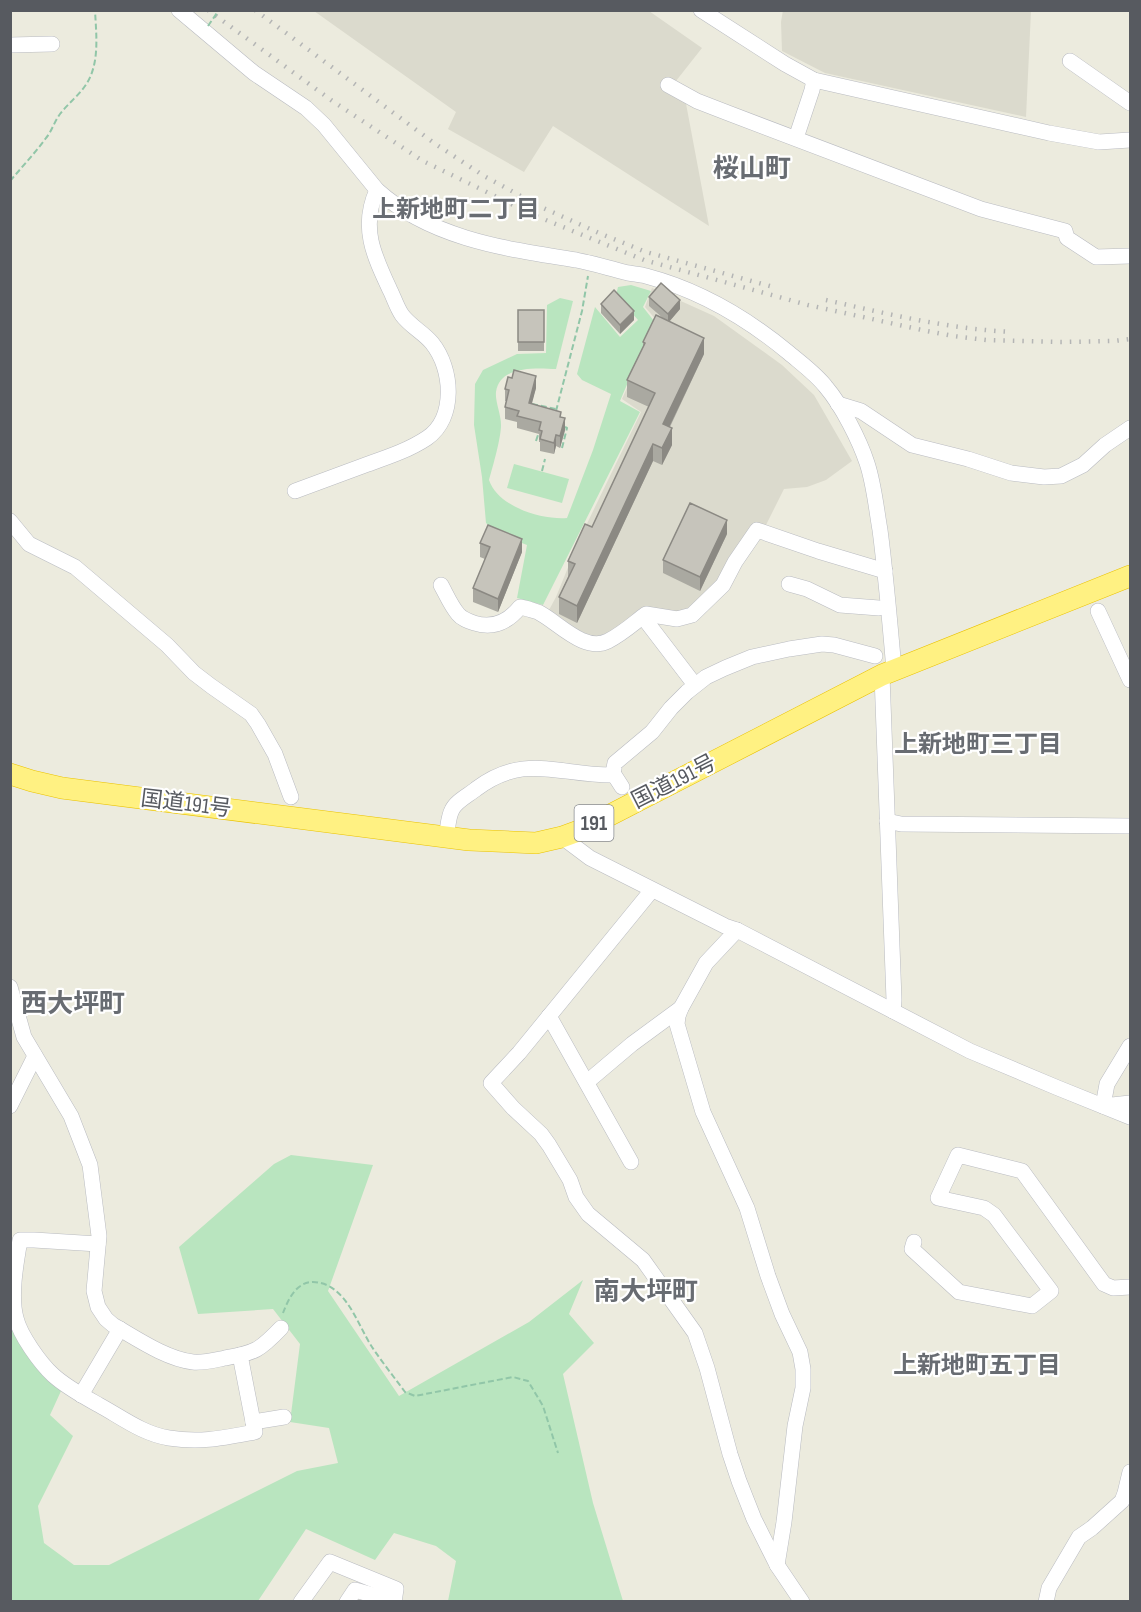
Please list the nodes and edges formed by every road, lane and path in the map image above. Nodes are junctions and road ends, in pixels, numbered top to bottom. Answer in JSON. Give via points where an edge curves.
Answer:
{"nodes":[{"id":1,"x":95,"y":10,"type":"edge"},
{"id":2,"x":179,"y":10,"type":"edge"},
{"id":3,"x":219,"y":10,"type":"edge"},
{"id":4,"x":701,"y":10,"type":"edge"},
{"id":5,"x":208,"y":26,"type":"dead end"},
{"id":6,"x":52,"y":44,"type":"dead end"},
{"id":7,"x":10,"y":45,"type":"edge"},
{"id":8,"x":1070,"y":60,"type":"dead end"},
{"id":9,"x":814,"y":80,"type":"junction"},
{"id":10,"x":668,"y":85,"type":"dead end"},
{"id":11,"x":1131,"y":103,"type":"edge"},
{"id":12,"x":796,"y":138,"type":"junction"},
{"id":13,"x":1131,"y":140,"type":"edge"},
{"id":14,"x":10,"y":181,"type":"edge"},
{"id":15,"x":377,"y":190,"type":"junction"},
{"id":16,"x":1131,"y":256,"type":"edge"},
{"id":17,"x":588,"y":275,"type":"dead end"},
{"id":18,"x":532,"y":404,"type":"edge"},
{"id":19,"x":838,"y":404,"type":"junction"},
{"id":20,"x":556,"y":409,"type":"junction"},
{"id":21,"x":553,"y":419,"type":"edge"},
{"id":22,"x":564,"y":422,"type":"edge"},
{"id":23,"x":1131,"y":428,"type":"edge"},
{"id":24,"x":539,"y":431,"type":"edge"},
{"id":25,"x":536,"y":441,"type":"dead end"},
{"id":26,"x":562,"y":448,"type":"dead end"},
{"id":27,"x":546,"y":459,"type":"dead end"},
{"id":28,"x":542,"y":471,"type":"dead end"},
{"id":29,"x":295,"y":491,"type":"dead end"},
{"id":30,"x":13,"y":525,"type":"edge"},
{"id":31,"x":885,"y":571,"type":"junction"},
{"id":32,"x":1131,"y":576,"type":"edge"},
{"id":33,"x":789,"y":584,"type":"dead end"},
{"id":34,"x":441,"y":585,"type":"dead end"},
{"id":35,"x":879,"y":608,"type":"dead end"},
{"id":36,"x":1098,"y":611,"type":"dead end"},
{"id":37,"x":643,"y":617,"type":"junction"},
{"id":38,"x":884,"y":667,"type":"junction"},
{"id":39,"x":1131,"y":680,"type":"edge"},
{"id":40,"x":695,"y":686,"type":"junction"},
{"id":41,"x":10,"y":774,"type":"edge"},
{"id":42,"x":291,"y":797,"type":"dead end"},
{"id":43,"x":887,"y":821,"type":"junction"},
{"id":44,"x":1131,"y":826,"type":"edge"},
{"id":45,"x":446,"y":837,"type":"junction"},
{"id":46,"x":562,"y":837,"type":"junction"},
{"id":47,"x":652,"y":890,"type":"junction"},
{"id":48,"x":737,"y":930,"type":"junction"},
{"id":49,"x":10,"y":987,"type":"edge"},
{"id":50,"x":681,"y":1008,"type":"junction"},
{"id":51,"x":893,"y":1011,"type":"junction"},
{"id":52,"x":549,"y":1016,"type":"junction"},
{"id":53,"x":1131,"y":1046,"type":"edge"},
{"id":54,"x":35,"y":1056,"type":"junction"},
{"id":55,"x":587,"y":1082,"type":"junction"},
{"id":56,"x":1131,"y":1103,"type":"edge"},
{"id":57,"x":10,"y":1106,"type":"edge"},
{"id":58,"x":1103,"y":1106,"type":"junction"},
{"id":59,"x":1131,"y":1117,"type":"edge"},
{"id":60,"x":631,"y":1162,"type":"dead end"},
{"id":61,"x":914,"y":1242,"type":"dead end"},
{"id":62,"x":98,"y":1244,"type":"junction"},
{"id":63,"x":1131,"y":1287,"type":"edge"},
{"id":64,"x":280,"y":1328,"type":"joint"},
{"id":65,"x":120,"y":1329,"type":"junction"},
{"id":66,"x":240,"y":1355,"type":"junction"},
{"id":67,"x":81,"y":1395,"type":"junction"},
{"id":68,"x":285,"y":1417,"type":"dead end"},
{"id":69,"x":253,"y":1422,"type":"junction"},
{"id":70,"x":558,"y":1453,"type":"dead end"},
{"id":71,"x":1131,"y":1472,"type":"edge"},
{"id":72,"x":777,"y":1565,"type":"junction"},
{"id":73,"x":394,"y":1601,"type":"edge"},
{"id":74,"x":302,"y":1602,"type":"edge"},
{"id":75,"x":346,"y":1602,"type":"edge"},
{"id":76,"x":802,"y":1602,"type":"edge"},
{"id":77,"x":1046,"y":1602,"type":"edge"}],
"edges":[{"from":1,"to":14,"type":"path","via":[[96,44],[87,84]]},
{"from":2,"to":15,"type":"street","via":[[254,73],[306,108]]},
{"from":3,"to":5,"type":"path","bridge":true},
{"from":4,"to":9,"type":"street"},
{"from":6,"to":7,"type":"street"},
{"from":8,"to":11,"type":"street"},
{"from":9,"to":12,"type":"street"},
{"from":9,"to":13,"type":"street","via":[[1049,134],[1099,141]]},
{"from":10,"to":12,"type":"street","via":[[697,101]]},
{"from":12,"to":16,"type":"street","via":[[981,209],[1065,231],[1067,238],[1096,257]]},
{"from":15,"to":19,"type":"street","via":[[420,219],[448,232],[644,275],[701,297],[744,319],[778,344],[825,385]]},
{"from":15,"to":29,"type":"street","via":[[370,205],[372,248],[402,315],[438,352],[447,376],[446,410],[441,424],[427,438]]},
{"from":17,"to":20,"type":"path"},
{"from":18,"to":20,"type":"path"},
{"from":19,"to":23,"type":"street","via":[[861,411],[912,445],[1011,473],[1044,477],[1061,476],[1083,465]]},
{"from":19,"to":31,"type":"street","via":[[867,463]]},
{"from":20,"to":21,"type":"path"},
{"from":22,"to":26,"type":"path","via":[[563,427],[567,428]]},
{"from":24,"to":25,"type":"path"},
{"from":27,"to":28,"type":"path"},
{"from":30,"to":42,"type":"street","via":[[29,544],[75,567],[202,679],[251,714],[275,754]]},
{"from":31,"to":37,"type":"street","via":[[757,530],[723,585],[692,615],[677,619],[646,614]]},
{"from":31,"to":38,"type":"street"},
{"from":32,"to":38,"type":"highway","name":"国道191号","number":"191"},
{"from":33,"to":35,"type":"street","via":[[840,605]]},
{"from":34,"to":37,"type":"street","via":[[458,614],[472,623],[498,624],[520,607],[537,612],[591,644],[606,642]]},
{"from":36,"to":39,"type":"street"},
{"from":37,"to":40,"type":"street"},
{"from":38,"to":40,"type":"street","via":[[834,645],[810,645],[752,657],[706,677]]},
{"from":38,"to":43,"type":"street"},
{"from":38,"to":46,"type":"highway","name":"国道191号","number":"191"},
{"from":40,"to":45,"type":"street","via":[[615,764],[612,769],[618,781],[530,767],[503,774],[457,804]]},
{"from":41,"to":45,"type":"highway","name":"国道191号","number":"191","via":[[62,788]]},
{"from":43,"to":44,"type":"street"},
{"from":43,"to":51,"type":"street"},
{"from":45,"to":46,"type":"highway","name":"国道191号","number":"191","via":[[528,843]]},
{"from":46,"to":47,"type":"street","via":[[590,858]]},
{"from":47,"to":48,"type":"street"},
{"from":47,"to":52,"type":"street"},
{"from":48,"to":50,"type":"street","via":[[706,963]]},
{"from":48,"to":51,"type":"street"},
{"from":49,"to":54,"type":"street","via":[[24,1036]]},
{"from":50,"to":55,"type":"street"},
{"from":50,"to":72,"type":"street","via":[[677,1024],[703,1112],[747,1208],[803,1369]]},
{"from":51,"to":58,"type":"street","via":[[970,1050]]},
{"from":52,"to":55,"type":"street"},
{"from":52,"to":72,"type":"street","via":[[491,1083],[549,1145],[588,1214],[643,1260],[695,1333],[739,1481]]},
{"from":53,"to":58,"type":"street","via":[[1107,1084]]},
{"from":54,"to":57,"type":"street"},
{"from":54,"to":62,"type":"street","via":[[70,1116],[90,1165]]},
{"from":55,"to":60,"type":"street"},
{"from":56,"to":58,"type":"street"},
{"from":58,"to":59,"type":"street"},
{"from":61,"to":63,"type":"street","via":[[912,1249],[959,1292],[1032,1306],[1051,1291],[994,1215],[984,1208],[938,1198],[958,1155],[1022,1171],[1104,1284]]},
{"from":62,"to":65,"type":"street","via":[[95,1300],[106,1319]]},
{"from":62,"to":67,"type":"street","via":[[20,1240],[17,1262],[15,1310],[23,1333],[52,1375]]},
{"from":64,"to":66,"type":"street","via":[[262,1347]]},
{"from":64,"to":70,"type":"path","via":[[288,1301],[298,1288],[308,1282],[327,1285],[346,1302],[405,1392],[415,1396],[513,1377],[528,1381],[543,1406]]},
{"from":65,"to":66,"type":"street","via":[[184,1360],[202,1362]]},
{"from":65,"to":67,"type":"street"},
{"from":66,"to":69,"type":"street"},
{"from":67,"to":69,"type":"street","via":[[142,1430],[166,1438],[215,1440],[255,1432]]},
{"from":68,"to":69,"type":"street"},
{"from":71,"to":77,"type":"street","via":[[1122,1501],[1079,1537],[1049,1587]]},
{"from":72,"to":76,"type":"street"},
{"from":73,"to":74,"type":"street","via":[[396,1589],[330,1562]]},
{"from":73,"to":75,"type":"street","via":[[355,1590]]}]}
